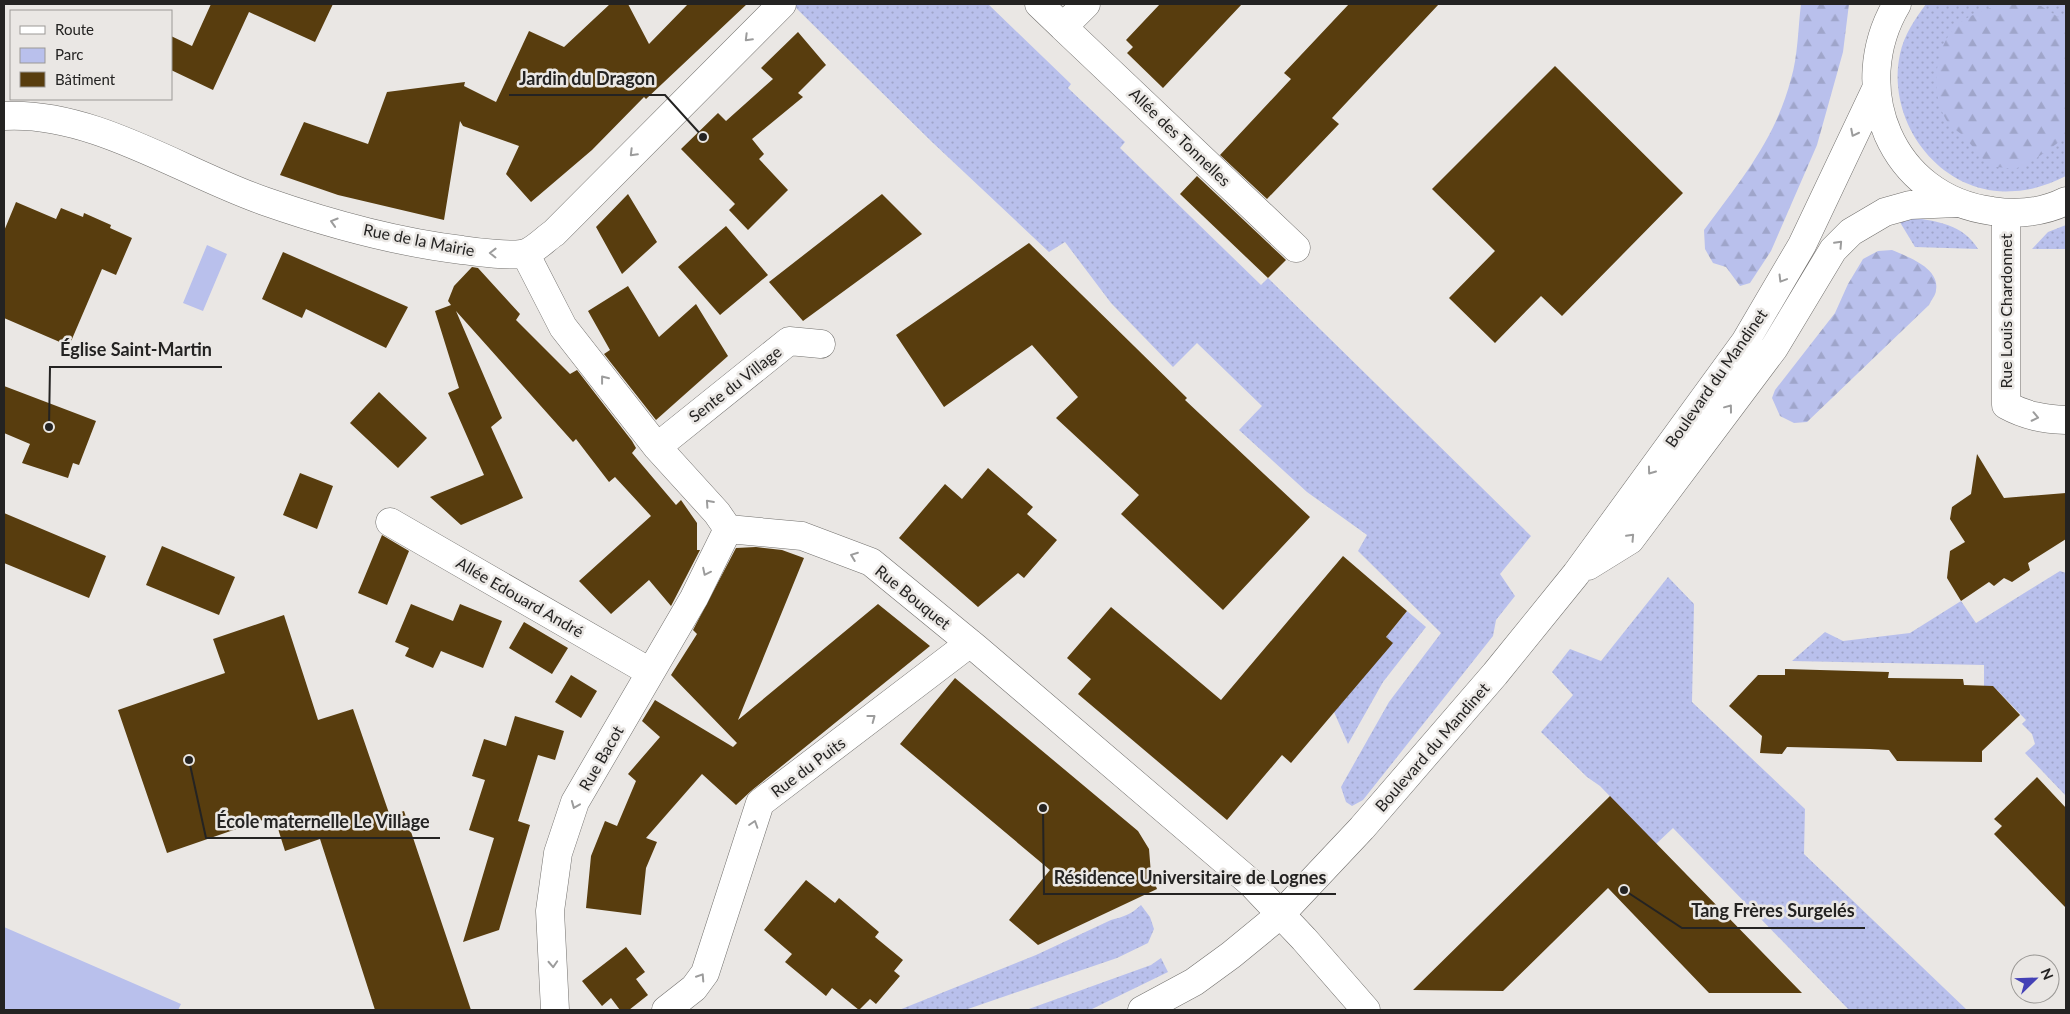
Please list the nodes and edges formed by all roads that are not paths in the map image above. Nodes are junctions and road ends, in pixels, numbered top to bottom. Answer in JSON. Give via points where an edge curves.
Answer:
{"nodes":[{"id":1,"x":782,"y":4,"type":"edge"},
{"id":2,"x":1039,"y":4,"type":"edge"},
{"id":3,"x":1086,"y":4,"type":"edge"},
{"id":4,"x":1896,"y":4,"type":"edge"},
{"id":5,"x":1063,"y":27,"type":"junction"},
{"id":6,"x":1876,"y":90,"type":"junction"},
{"id":7,"x":4,"y":116,"type":"edge"},
{"id":8,"x":2066,"y":201,"type":"edge"},
{"id":9,"x":1957,"y":203,"type":"junction"},
{"id":10,"x":2006,"y":213,"type":"junction"},
{"id":11,"x":1296,"y":248,"type":"dead end"},
{"id":12,"x":525,"y":253,"type":"junction"},
{"id":13,"x":821,"y":344,"type":"dead end"},
{"id":14,"x":2066,"y":420,"type":"edge"},
{"id":15,"x":657,"y":446,"type":"junction"},
{"id":16,"x":390,"y":522,"type":"dead end"},
{"id":17,"x":728,"y":529,"type":"junction"},
{"id":18,"x":1576,"y":574,"type":"junction"},
{"id":19,"x":973,"y":646,"type":"junction"},
{"id":20,"x":650,"y":672,"type":"junction"},
{"id":21,"x":1281,"y":914,"type":"junction"},
{"id":22,"x":555,"y":1010,"type":"edge"},
{"id":23,"x":666,"y":1010,"type":"edge"},
{"id":24,"x":1142,"y":1010,"type":"edge"},
{"id":25,"x":1366,"y":1010,"type":"edge"}],
"edges":[{"from":1,"to":12,"type":"street","one_way":true,"via":[[554,233]]},
{"from":2,"to":5,"type":"street","name":"Allée des Tonnelles"},
{"from":3,"to":5,"type":"street"},
{"from":4,"to":6,"type":"street","via":[[1879,45],[1875,67]]},
{"from":5,"to":11,"type":"street","name":"Allée des Tonnelles"},
{"from":6,"to":9,"type":"street","via":[[1879,113],[1900,157],[1923,181]]},
{"from":6,"to":18,"type":"street","name":"Boulevard du Mandinet","one_way":true,"via":[[1802,244],[1745,342]]},
{"from":12,"to":7,"type":"street","name":"Rue de la Mairie","one_way":true,"via":[[435,247],[367,232],[263,200],[80,124],[42,116]]},
{"from":8,"to":10,"type":"street","via":[[2033,212]]},
{"from":9,"to":10,"type":"street"},
{"from":18,"to":9,"type":"street","name":"Boulevard du Mandinet","one_way":true,"via":[[1630,540],[1774,348],[1833,250],[1851,232],[1885,212],[1910,204]]},
{"from":10,"to":14,"type":"street","name":"Rue Louis Chardonnet","one_way":true,"via":[[2006,405],[2022,414]]},
{"from":15,"to":12,"type":"street","one_way":true,"via":[[563,327]]},
{"from":13,"to":15,"type":"street","name":"Sente du Village","via":[[789,341]]},
{"from":17,"to":15,"type":"street","one_way":true},
{"from":16,"to":20,"type":"street","name":"Allée Edouard André"},
{"from":19,"to":17,"type":"street","name":"Rue Bouquet","one_way":true,"via":[[871,562],[802,536]]},
{"from":17,"to":20,"type":"street","name":"Rue Bacot","one_way":true,"via":[[694,598]]},
{"from":18,"to":21,"type":"street","name":"Boulevard du Mandinet","via":[[1362,828]]},
{"from":19,"to":21,"type":"street","name":"Rue Bouquet","via":[[1244,878]]},
{"from":23,"to":19,"type":"street","name":"Rue du Puits","one_way":true,"via":[[694,988],[705,973],[760,803]]},
{"from":20,"to":22,"type":"street","name":"Rue Bacot","one_way":true,"via":[[575,802],[558,853],[550,911]]},
{"from":21,"to":24,"type":"street","name":"Boulevard du Mandinet","via":[[1194,982]]},
{"from":21,"to":25,"type":"street"}]}
